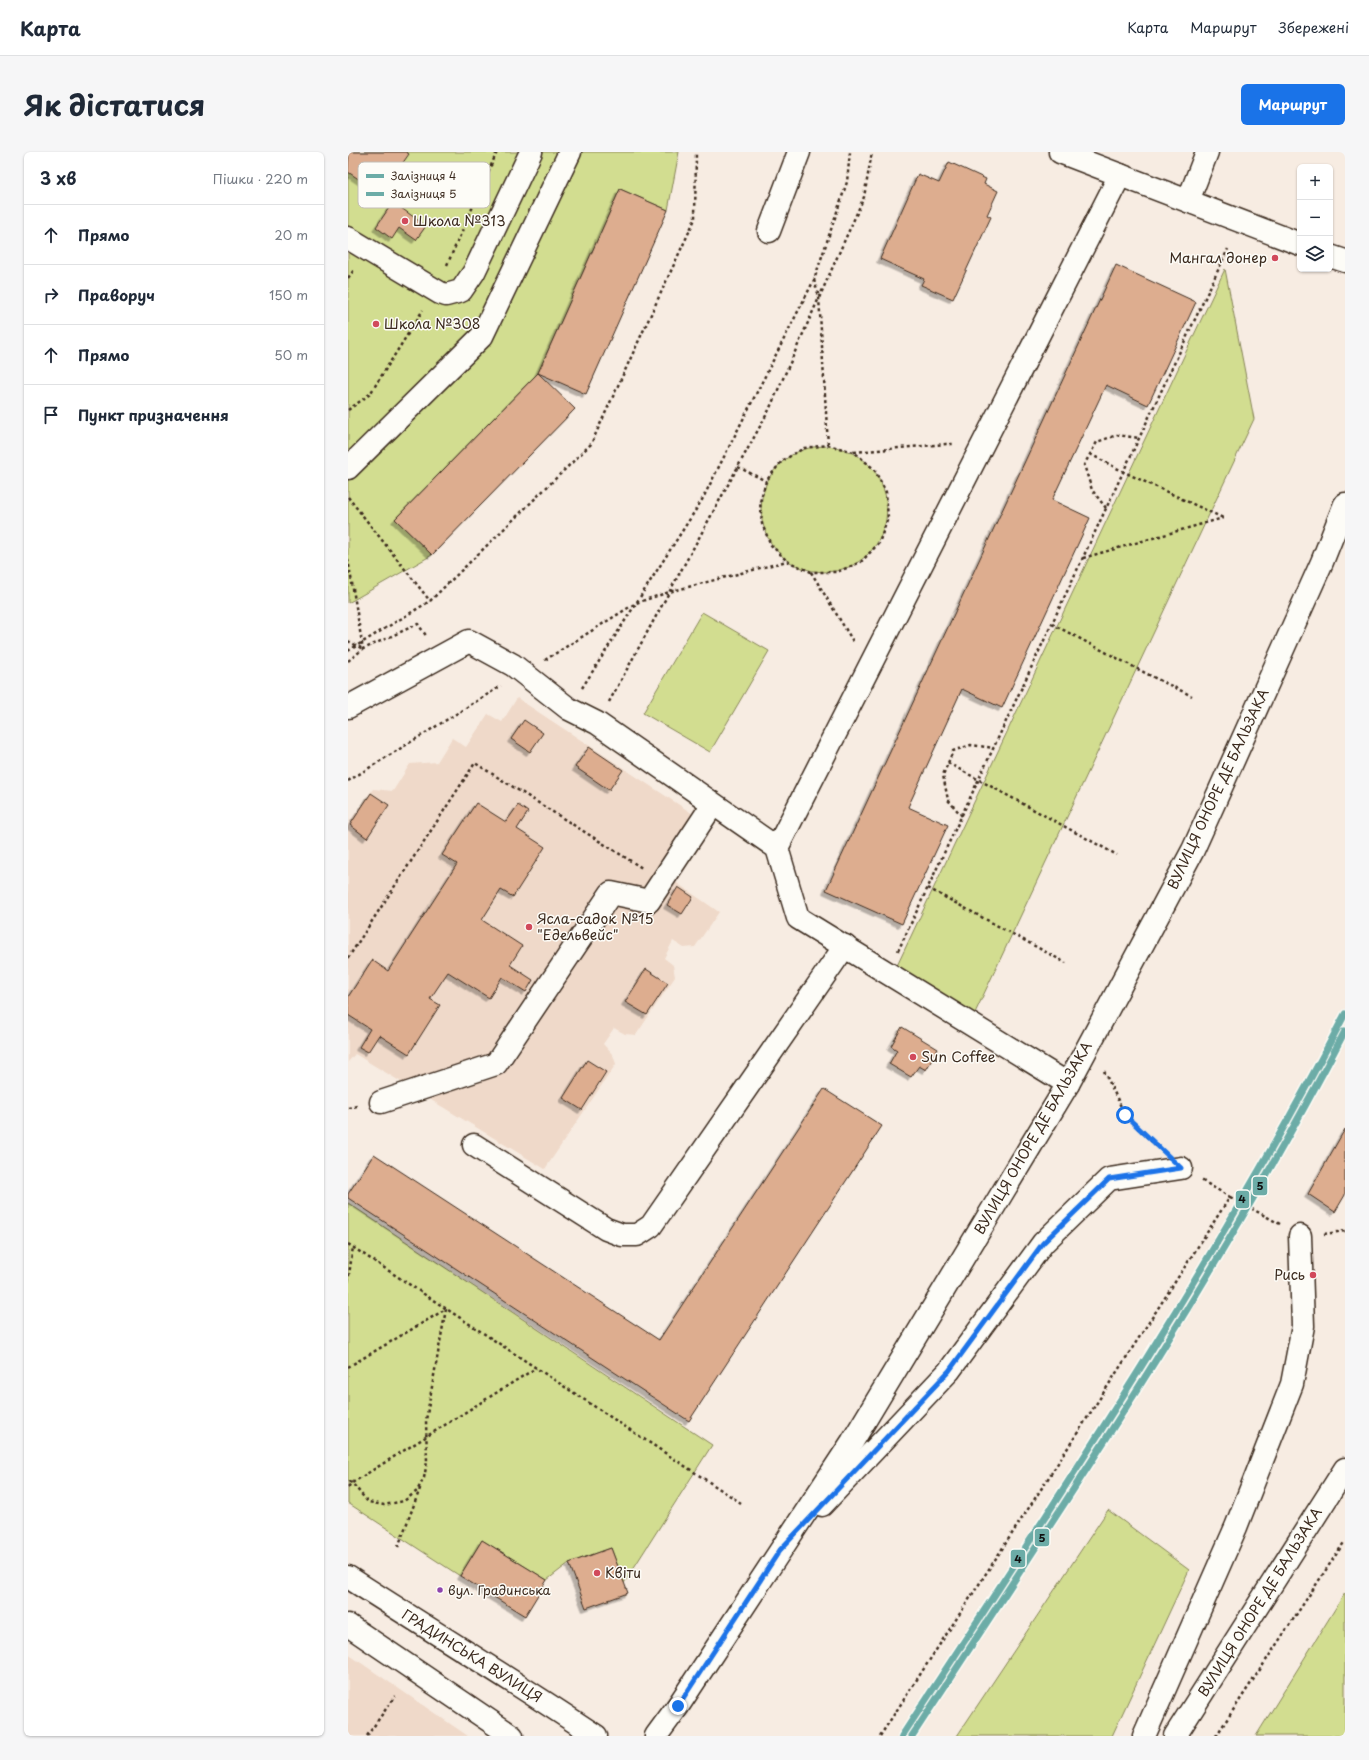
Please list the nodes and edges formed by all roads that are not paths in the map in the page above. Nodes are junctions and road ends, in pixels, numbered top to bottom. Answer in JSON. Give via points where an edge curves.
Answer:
{"nodes":[{"id":1,"x":531,"y":152,"type":"edge"},
{"id":2,"x":570,"y":152,"type":"edge"},
{"id":3,"x":799,"y":152,"type":"edge"},
{"id":4,"x":1060,"y":152,"type":"edge"},
{"id":5,"x":1207,"y":152,"type":"edge"},
{"id":6,"x":1120,"y":175,"type":"junction"},
{"id":7,"x":1188,"y":201,"type":"junction"},
{"id":8,"x":769,"y":231,"type":"dead end"},
{"id":9,"x":348,"y":238,"type":"edge"},
{"id":10,"x":1297,"y":243,"type":"edge"},
{"id":11,"x":1333,"y":257,"type":"edge"},
{"id":12,"x":1345,"y":261,"type":"edge"},
{"id":13,"x":348,"y":468,"type":"edge"},
{"id":14,"x":1345,"y":504,"type":"edge"},
{"id":15,"x":348,"y":707,"type":"edge"},
{"id":16,"x":713,"y":804,"type":"junction"},
{"id":17,"x":777,"y":848,"type":"junction"},
{"id":18,"x":845,"y":946,"type":"junction"},
{"id":19,"x":1068,"y":1084,"type":"junction"},
{"id":20,"x":381,"y":1102,"type":"dead end"},
{"id":21,"x":474,"y":1145,"type":"dead end"},
{"id":22,"x":1181,"y":1168,"type":"road end"},
{"id":23,"x":1300,"y":1236,"type":"dead end"},
{"id":24,"x":1345,"y":1469,"type":"edge"},
{"id":25,"x":780,"y":1550,"type":"junction"},
{"id":26,"x":348,"y":1577,"type":"edge"},
{"id":27,"x":348,"y":1625,"type":"edge"},
{"id":28,"x":512,"y":1736,"type":"edge"},
{"id":29,"x":596,"y":1736,"type":"edge"},
{"id":30,"x":656,"y":1736,"type":"edge"},
{"id":31,"x":1144,"y":1736,"type":"edge"},
{"id":32,"x":1175,"y":1736,"type":"edge"}],
"edges":[{"from":1,"to":9,"type":"street","via":[[474,272],[461,291],[446,295],[436,291]]},
{"from":2,"to":13,"type":"street","via":[[482,336]]},
{"from":3,"to":8,"type":"street"},
{"from":4,"to":6,"type":"street"},
{"from":5,"to":7,"type":"street"},
{"from":6,"to":7,"type":"street"},
{"from":6,"to":17,"type":"street"},
{"from":7,"to":10,"type":"street"},
{"from":11,"to":12,"type":"street"},
{"from":14,"to":19,"type":"street","name":"ВУЛИЦЯ ОНОРЕ ДЕ БАЛЬЗАКА","via":[[1322,562],[1193,850]]},
{"from":15,"to":16,"type":"street","via":[[469,641],[513,665],[569,709],[597,723]]},
{"from":16,"to":17,"type":"street"},
{"from":16,"to":20,"type":"street","via":[[649,901],[611,894],[496,1064]]},
{"from":17,"to":18,"type":"street","via":[[798,918]]},
{"from":18,"to":19,"type":"street"},
{"from":18,"to":21,"type":"street","via":[[652,1226],[638,1235],[622,1235],[606,1229]]},
{"from":19,"to":25,"type":"street","name":"ВУЛИЦЯ ОНОРЕ ДЕ БАЛЬЗАКА","via":[[852,1442]]},
{"from":22,"to":25,"type":"street","via":[[1109,1179],[1043,1243],[949,1371]]},
{"from":23,"to":31,"type":"street","via":[[1303,1326],[1292,1384],[1236,1527]]},
{"from":24,"to":32,"type":"street","name":"ВУЛИЦЯ ОНОРЕ ДЕ БАЛЬЗАКА"},
{"from":25,"to":30,"type":"street","name":"ВУЛИЦЯ ОНОРЕ ДЕ БАЛЬЗАКА"},
{"from":26,"to":29,"type":"street","name":"ГРАДИНСЬКА ВУЛИЦЯ"},
{"from":27,"to":28,"type":"street"}]}
